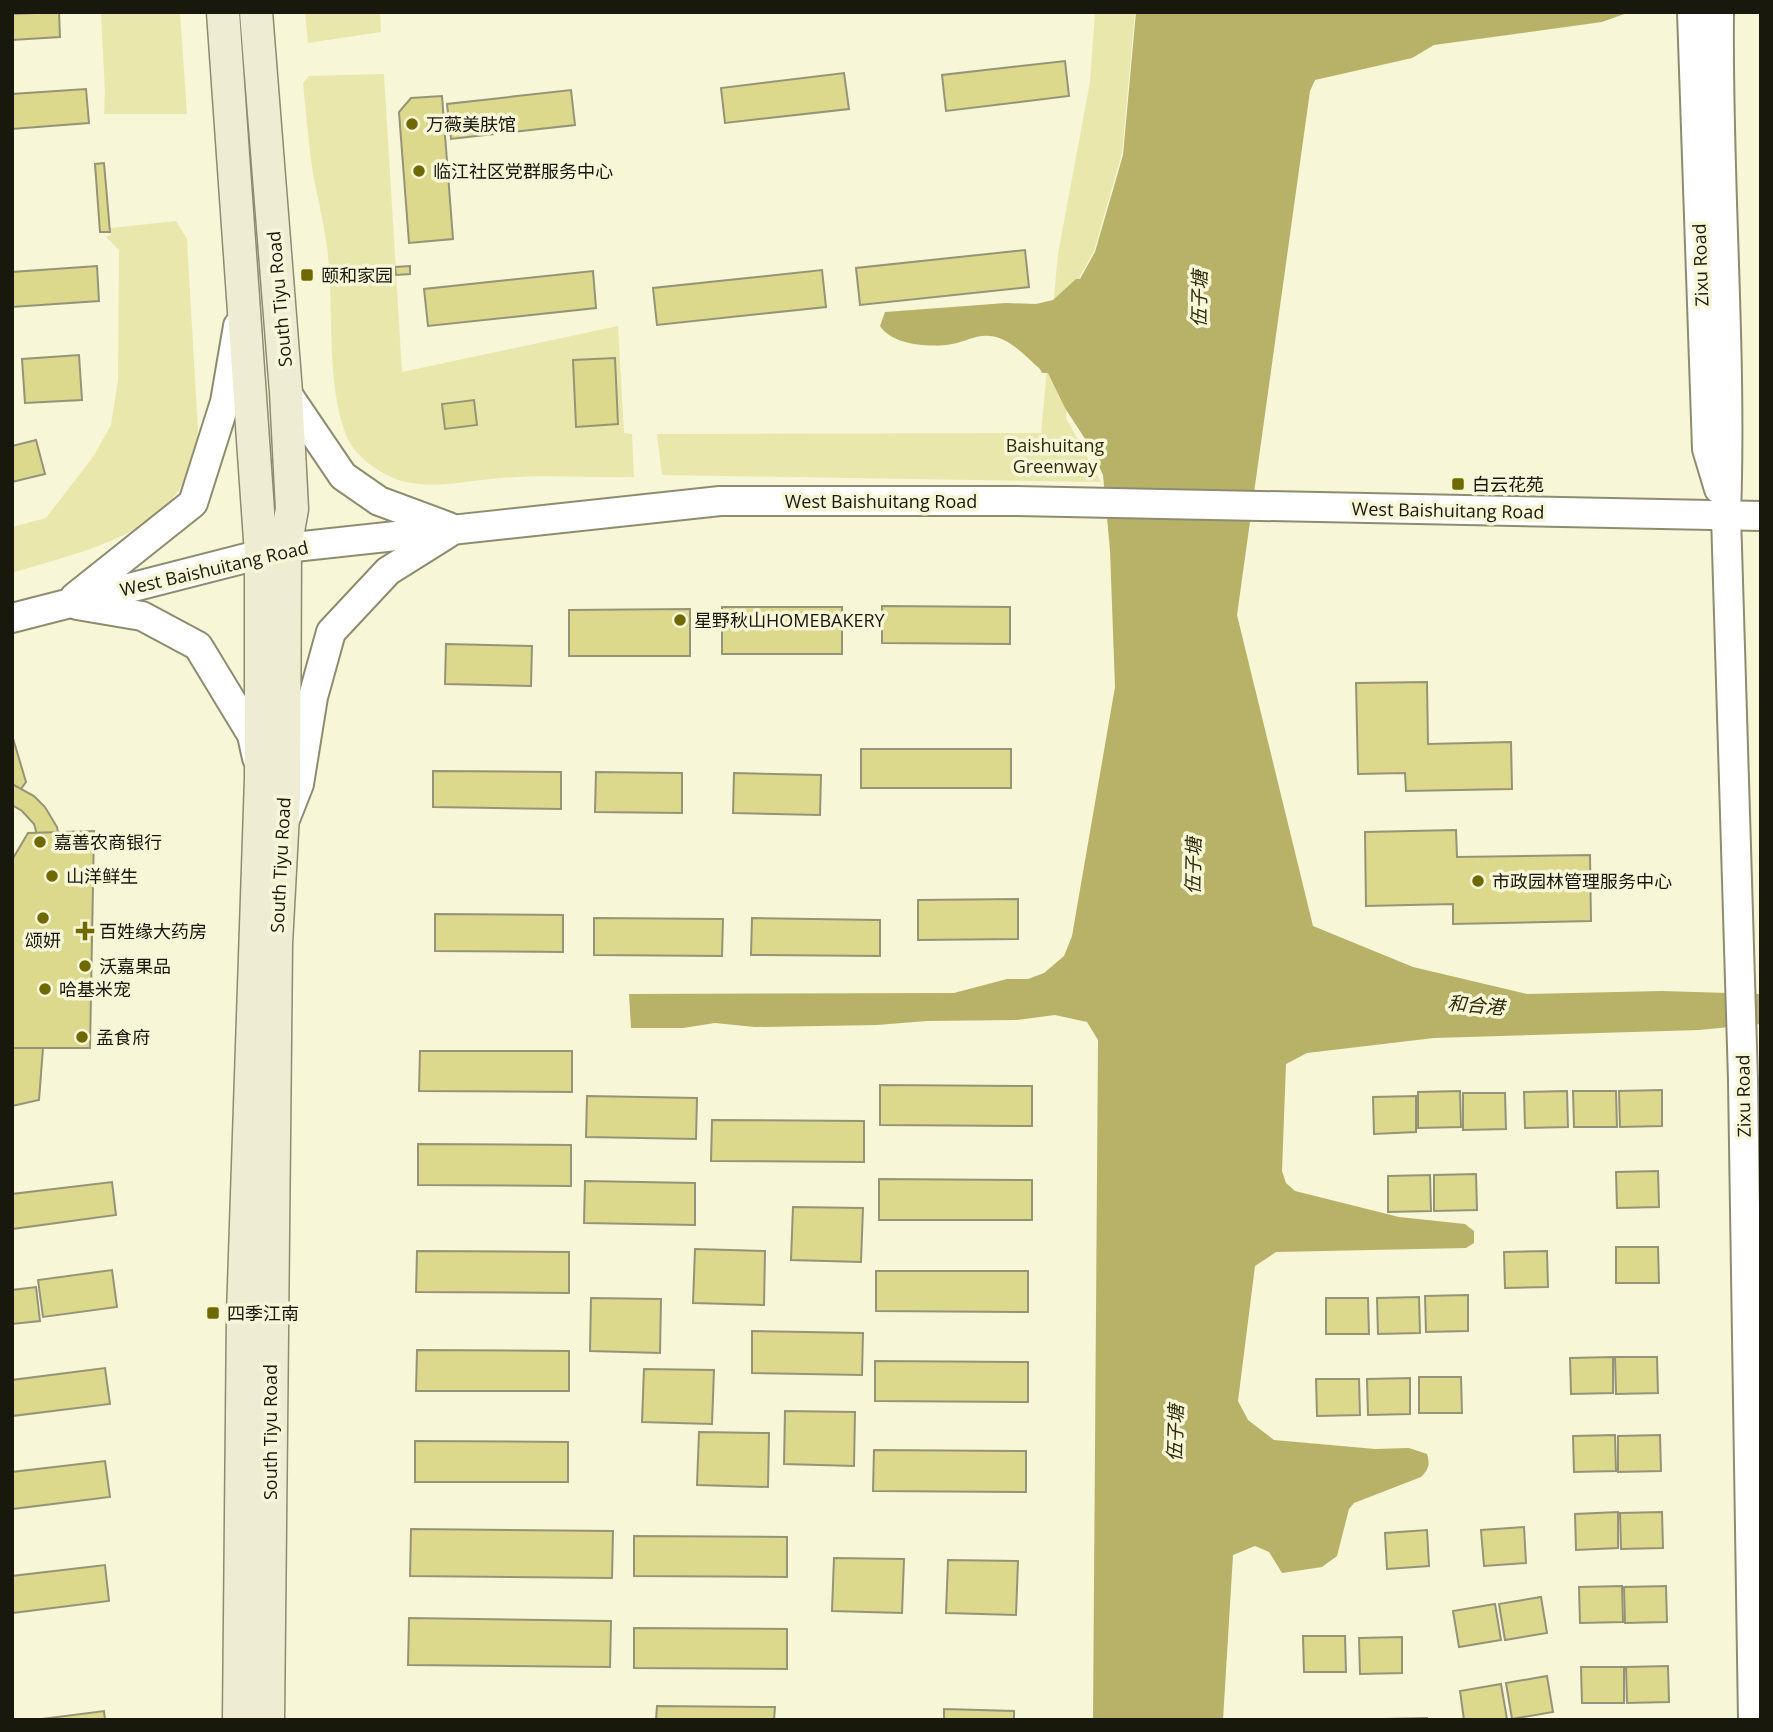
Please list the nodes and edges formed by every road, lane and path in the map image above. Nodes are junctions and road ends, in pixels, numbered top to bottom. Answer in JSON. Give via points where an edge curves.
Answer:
{"nodes":[{"id":1,"x":223,"y":12,"type":"edge"},
{"id":2,"x":256,"y":12,"type":"edge"},
{"id":3,"x":1692,"y":12,"type":"edge"},
{"id":4,"x":1719,"y":12,"type":"edge"},
{"id":5,"x":243,"y":300,"type":"junction"},
{"id":6,"x":286,"y":393,"type":"junction"},
{"id":7,"x":1726,"y":515,"type":"junction"},
{"id":8,"x":1761,"y":516,"type":"edge"},
{"id":9,"x":455,"y":529,"type":"junction"},
{"id":10,"x":273,"y":551,"type":"junction"},
{"id":11,"x":67,"y":604,"type":"junction"},
{"id":12,"x":12,"y":618,"type":"edge"},
{"id":13,"x":261,"y":778,"type":"junction"},
{"id":14,"x":282,"y":826,"type":"junction"},
{"id":15,"x":239,"y":1720,"type":"edge"},
{"id":16,"x":268,"y":1720,"type":"edge"},
{"id":17,"x":1753,"y":1720,"type":"edge"}],
"edges":[{"from":1,"to":5,"type":"main road","name":"South Tiyu Road"},
{"from":2,"to":6,"type":"main road","name":"South Tiyu Road"},
{"from":3,"to":7,"type":"street","name":"Zixu Road","via":[[1707,449]]},
{"from":4,"to":7,"type":"street","name":"Zixu Road"},
{"from":5,"to":10,"type":"main road","name":"South Tiyu Road"},
{"from":5,"to":11,"type":"street","via":[[225,402],[193,503]]},
{"from":6,"to":9,"type":"street","via":[[343,476],[379,501]]},
{"from":6,"to":10,"type":"main road","name":"South Tiyu Road","via":[[292,509]]},
{"from":7,"to":8,"type":"street","name":"West Baishuitang Road"},
{"from":7,"to":9,"type":"street","name":"West Baishuitang Road","via":[[1017,501],[720,501]]},
{"from":7,"to":17,"type":"street","name":"Zixu Road","via":[[1742,1038]]},
{"from":9,"to":10,"type":"street","name":"West Baishuitang Road"},
{"from":9,"to":14,"type":"street","via":[[388,570],[331,632],[313,698],[299,784]]},
{"from":10,"to":11,"type":"street","name":"West Baishuitang Road"},
{"from":10,"to":13,"type":"main road","name":"South Tiyu Road"},
{"from":10,"to":14,"type":"main road","name":"South Tiyu Road"},
{"from":11,"to":12,"type":"street","name":"West Baishuitang Road"},
{"from":11,"to":13,"type":"street","via":[[142,616],[198,646],[252,735]]},
{"from":13,"to":15,"type":"main road","name":"South Tiyu Road","via":[[243,1314]]},
{"from":14,"to":16,"type":"main road","name":"South Tiyu Road","via":[[276,944]]}]}
